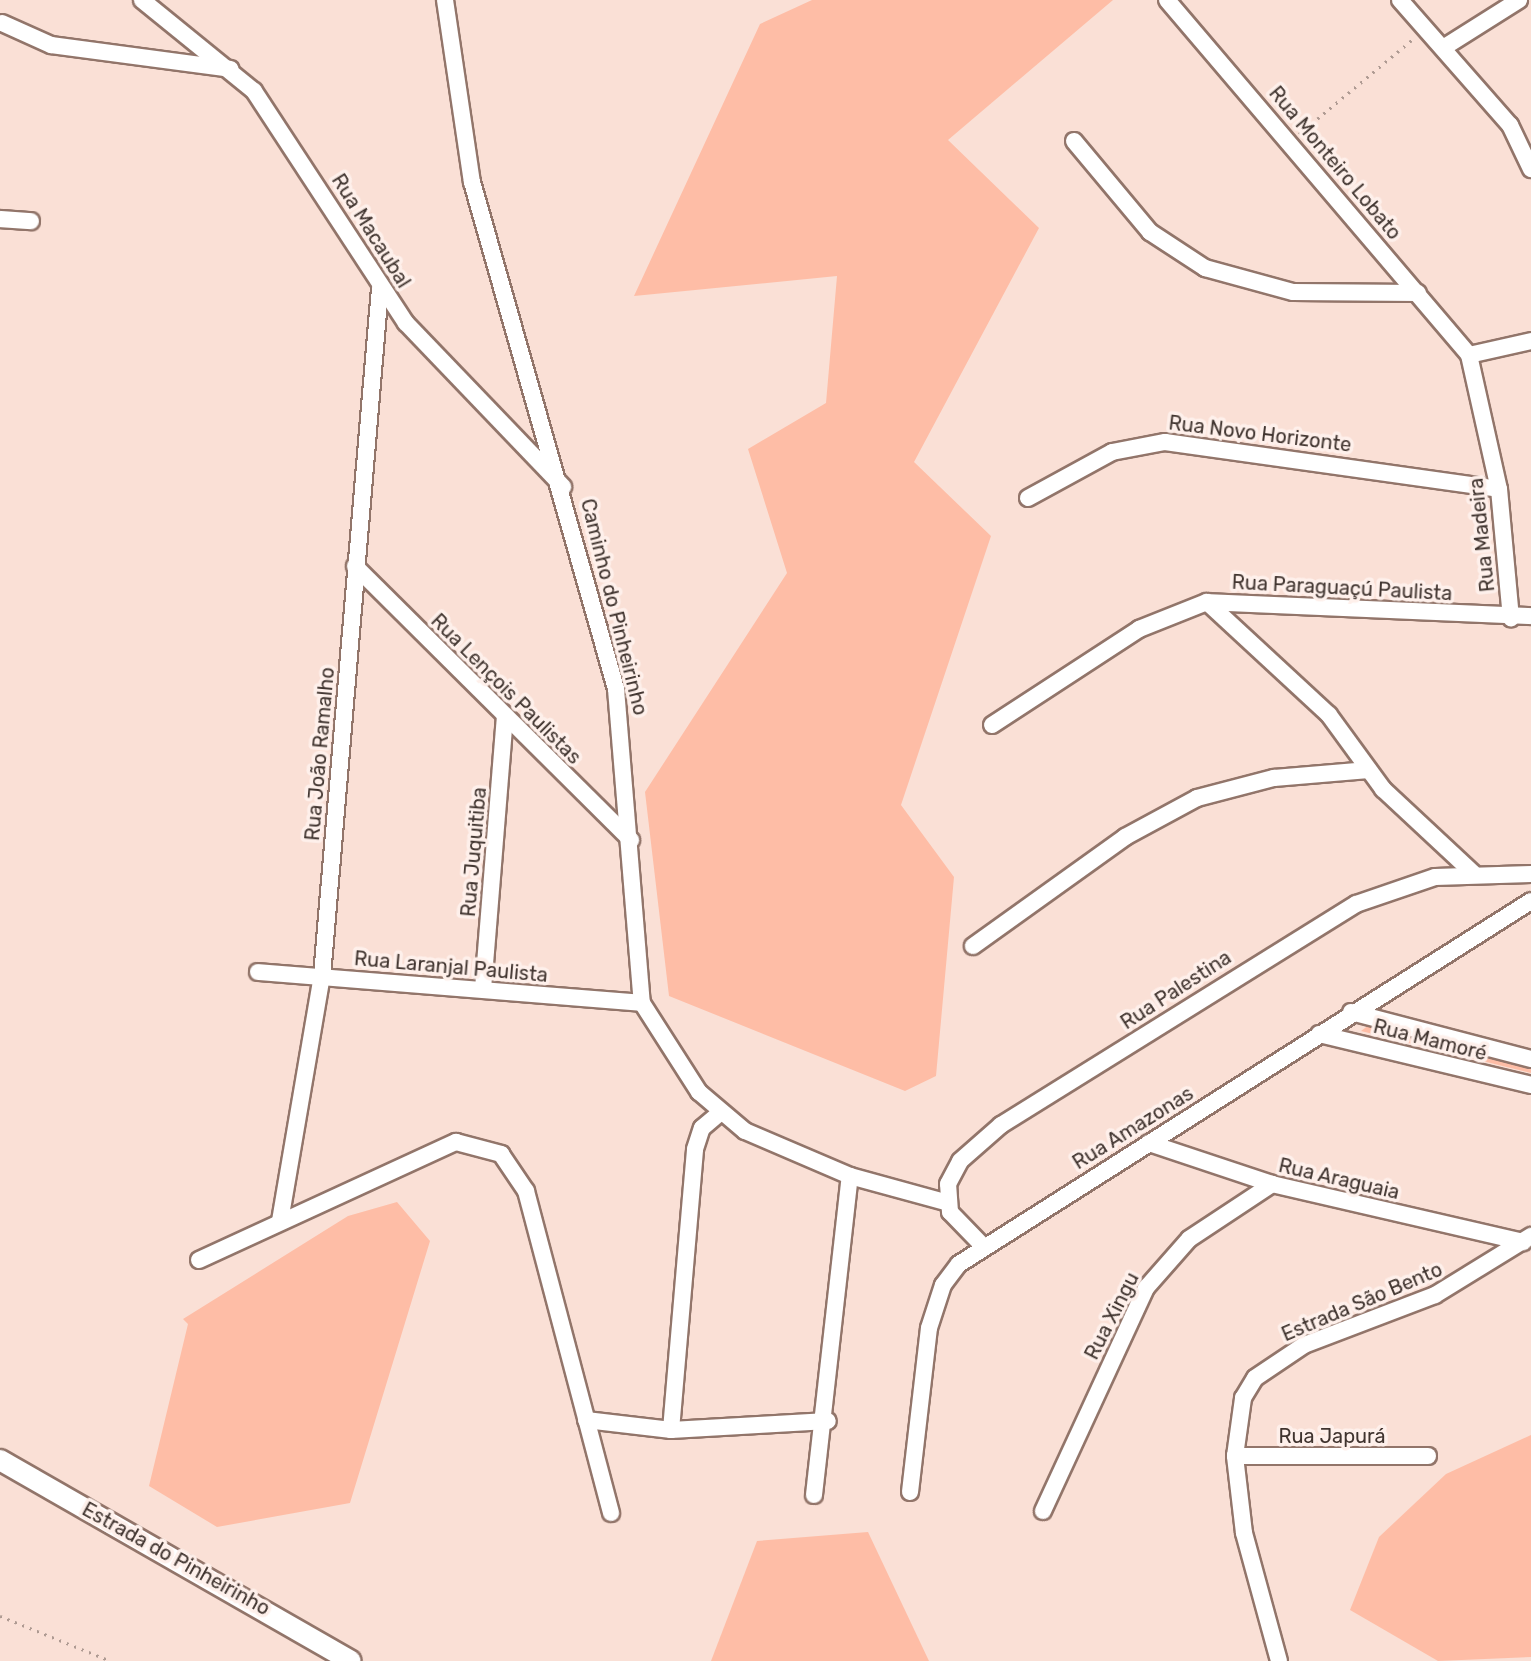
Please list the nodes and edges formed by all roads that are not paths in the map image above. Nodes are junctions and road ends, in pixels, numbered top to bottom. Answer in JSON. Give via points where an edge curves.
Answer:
{"nodes":[{"id":1,"x":142,"y":0,"type":"edge"},
{"id":2,"x":445,"y":0,"type":"edge"},
{"id":3,"x":1167,"y":0,"type":"edge"},
{"id":4,"x":1400,"y":0,"type":"edge"},
{"id":5,"x":1519,"y":0,"type":"edge"},
{"id":6,"x":2,"y":23,"type":"dead end"},
{"id":7,"x":1443,"y":48,"type":"junction"},
{"id":8,"x":231,"y":70,"type":"junction"},
{"id":9,"x":1074,"y":141,"type":"dead end"},
{"id":10,"x":1529,"y":159,"type":"edge"},
{"id":11,"x":0,"y":219,"type":"edge"},
{"id":12,"x":31,"y":221,"type":"dead end"},
{"id":13,"x":380,"y":288,"type":"junction"},
{"id":14,"x":1418,"y":293,"type":"junction"},
{"id":15,"x":1531,"y":341,"type":"edge"},
{"id":16,"x":1469,"y":355,"type":"junction"},
{"id":17,"x":564,"y":489,"type":"junction"},
{"id":18,"x":1499,"y":489,"type":"junction"},
{"id":19,"x":1028,"y":498,"type":"dead end"},
{"id":20,"x":355,"y":566,"type":"junction"},
{"id":21,"x":1207,"y":602,"type":"junction"},
{"id":22,"x":1531,"y":616,"type":"edge"},
{"id":23,"x":1511,"y":618,"type":"junction"},
{"id":24,"x":505,"y":718,"type":"junction"},
{"id":25,"x":992,"y":725,"type":"dead end"},
{"id":26,"x":1369,"y":770,"type":"junction"},
{"id":27,"x":631,"y":840,"type":"junction"},
{"id":28,"x":1473,"y":873,"type":"junction"},
{"id":29,"x":1531,"y":874,"type":"edge"},
{"id":30,"x":1531,"y":901,"type":"edge"},
{"id":31,"x":973,"y":946,"type":"dead end"},
{"id":32,"x":258,"y":972,"type":"dead end"},
{"id":33,"x":322,"y":976,"type":"junction"},
{"id":34,"x":483,"y":989,"type":"junction"},
{"id":35,"x":642,"y":1003,"type":"junction"},
{"id":36,"x":1351,"y":1012,"type":"junction"},
{"id":37,"x":1319,"y":1034,"type":"junction"},
{"id":38,"x":1531,"y":1059,"type":"edge"},
{"id":39,"x":1531,"y":1085,"type":"edge"},
{"id":40,"x":720,"y":1113,"type":"junction"},
{"id":41,"x":1149,"y":1143,"type":"junction"},
{"id":42,"x":850,"y":1176,"type":"junction"},
{"id":43,"x":1272,"y":1184,"type":"junction"},
{"id":44,"x":945,"y":1202,"type":"junction"},
{"id":45,"x":280,"y":1221,"type":"junction"},
{"id":46,"x":1527,"y":1239,"type":"edge"},
{"id":47,"x":982,"y":1245,"type":"junction"},
{"id":48,"x":199,"y":1260,"type":"dead end"},
{"id":49,"x":586,"y":1420,"type":"junction"},
{"id":50,"x":828,"y":1421,"type":"junction"},
{"id":51,"x":671,"y":1430,"type":"junction"},
{"id":52,"x":1235,"y":1456,"type":"junction"},
{"id":53,"x":1428,"y":1456,"type":"dead end"},
{"id":54,"x":0,"y":1460,"type":"edge"},
{"id":55,"x":910,"y":1492,"type":"dead end"},
{"id":56,"x":814,"y":1495,"type":"dead end"},
{"id":57,"x":1043,"y":1511,"type":"dead end"},
{"id":58,"x":611,"y":1513,"type":"dead end"},
{"id":59,"x":351,"y":1661,"type":"edge"},
{"id":60,"x":1279,"y":1661,"type":"edge"}],
"edges":[{"from":1,"to":8,"type":"street","name":"Rua Macaubal"},
{"from":2,"to":17,"type":"street","name":"Caminho do Pinheirinho","via":[[472,182]]},
{"from":3,"to":14,"type":"street","name":"Rua Monteiro Lobato"},
{"from":4,"to":7,"type":"street"},
{"from":5,"to":7,"type":"street"},
{"from":6,"to":8,"type":"street","via":[[51,45]]},
{"from":7,"to":10,"type":"street"},
{"from":8,"to":13,"type":"street","name":"Rua Macaubal","via":[[275,119]]},
{"from":9,"to":14,"type":"street","via":[[1150,232],[1205,268],[1293,292]]},
{"from":11,"to":12,"type":"street"},
{"from":13,"to":17,"type":"street","name":"Rua Macaubal","via":[[444,367]]},
{"from":13,"to":20,"type":"street","name":"Rua João Ramalho"},
{"from":14,"to":16,"type":"street","name":"Rua Monteiro Lobato"},
{"from":15,"to":16,"type":"street"},
{"from":16,"to":18,"type":"street","name":"Rua Madeira"},
{"from":17,"to":27,"type":"street","name":"Caminho do Pinheirinho","via":[[616,689]]},
{"from":18,"to":19,"type":"street","name":"Rua Novo Horizonte","via":[[1165,442],[1112,452]]},
{"from":18,"to":23,"type":"street","name":"Rua Madeira"},
{"from":20,"to":24,"type":"street","name":"Rua Lençois Paulistas"},
{"from":20,"to":33,"type":"street","name":"Rua João Ramalho"},
{"from":21,"to":23,"type":"street","name":"Rua Paraguaçú Paulista"},
{"from":21,"to":25,"type":"street","name":"Rua Paraguaçú Paulista","via":[[1139,629]]},
{"from":21,"to":26,"type":"street","via":[[1329,715]]},
{"from":22,"to":23,"type":"street","name":"Rua Paraguaçú Paulista"},
{"from":24,"to":27,"type":"street","name":"Rua Lençois Paulistas"},
{"from":24,"to":34,"type":"street","name":"Rua Juquitiba"},
{"from":26,"to":28,"type":"street"},
{"from":26,"to":31,"type":"street","via":[[1274,778],[1197,798],[1125,837]]},
{"from":27,"to":35,"type":"street","name":"Caminho do Pinheirinho"},
{"from":28,"to":29,"type":"street","name":"Rua Palestina"},
{"from":28,"to":44,"type":"street","name":"Rua Palestina","via":[[1383,892],[1241,972],[975,1144],[952,1173]]},
{"from":30,"to":36,"type":"street","name":"Rua Amazonas"},
{"from":32,"to":33,"type":"street","name":"Rua Laranjal Paulista"},
{"from":33,"to":34,"type":"street","name":"Rua Laranjal Paulista"},
{"from":33,"to":45,"type":"street","name":"Rua João Ramalho"},
{"from":34,"to":35,"type":"street","name":"Rua Laranjal Paulista"},
{"from":35,"to":40,"type":"street"},
{"from":36,"to":37,"type":"street","name":"Rua Amazonas"},
{"from":36,"to":38,"type":"street","name":"Rua Mamoré"},
{"from":37,"to":39,"type":"street","name":"Rua Mamoré"},
{"from":37,"to":41,"type":"street","name":"Rua Amazonas"},
{"from":40,"to":42,"type":"street"},
{"from":40,"to":51,"type":"street","via":[[702,1128],[695,1149]]},
{"from":41,"to":43,"type":"street","name":"Rua Araguaia"},
{"from":41,"to":47,"type":"street","name":"Rua Amazonas"},
{"from":42,"to":44,"type":"street"},
{"from":42,"to":50,"type":"street"},
{"from":43,"to":46,"type":"street","name":"Rua Araguaia"},
{"from":43,"to":57,"type":"street","name":"Rua Xingu","via":[[1189,1239],[1146,1288]]},
{"from":44,"to":47,"type":"street"},
{"from":45,"to":48,"type":"street"},
{"from":45,"to":49,"type":"street","via":[[456,1142],[501,1154],[526,1191]]},
{"from":46,"to":52,"type":"street","name":"Estrada São Bento","via":[[1435,1295],[1278,1360],[1243,1398]]},
{"from":47,"to":55,"type":"street","name":"Rua Amazonas","via":[[934,1303]]},
{"from":49,"to":51,"type":"street"},
{"from":49,"to":58,"type":"street"},
{"from":50,"to":51,"type":"street"},
{"from":50,"to":56,"type":"street"},
{"from":52,"to":53,"type":"street","name":"Rua Japurá"},
{"from":52,"to":60,"type":"street","name":"Estrada São Bento","via":[[1250,1563]]},
{"from":54,"to":59,"type":"main road","name":"Estrada do Pinheirinho"}]}
